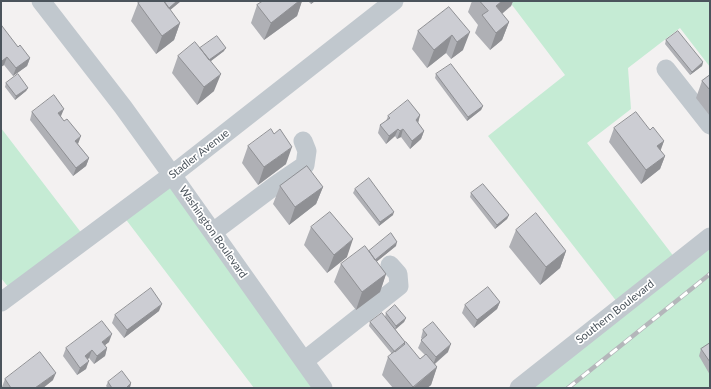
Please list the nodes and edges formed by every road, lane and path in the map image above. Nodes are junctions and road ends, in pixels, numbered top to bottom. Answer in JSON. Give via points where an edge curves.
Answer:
{"nodes":[{"id":1,"x":41,"y":1,"type":"edge"},
{"id":2,"x":394,"y":1,"type":"edge"},
{"id":3,"x":666,"y":70,"type":"dead end"},
{"id":4,"x":710,"y":125,"type":"edge"},
{"id":5,"x":303,"y":141,"type":"dead end"},
{"id":6,"x":172,"y":175,"type":"junction"},
{"id":7,"x":213,"y":232,"type":"junction"},
{"id":8,"x":710,"y":237,"type":"edge"},
{"id":9,"x":390,"y":265,"type":"dead end"},
{"id":10,"x":1,"y":302,"type":"edge"},
{"id":11,"x":304,"y":360,"type":"junction"},
{"id":12,"x":323,"y":388,"type":"edge"},
{"id":13,"x":519,"y":388,"type":"edge"}],
"edges":[{"from":1,"to":6,"type":"street","name":"Washington Boulevard"},
{"from":2,"to":6,"type":"street","name":"Stadler Avenue"},
{"from":3,"to":4,"type":"street"},
{"from":5,"to":7,"type":"street","via":[[307,151],[305,164]]},
{"from":6,"to":7,"type":"street","name":"Washington Boulevard"},
{"from":6,"to":10,"type":"street","name":"Stadler Avenue"},
{"from":7,"to":11,"type":"street","name":"Washington Boulevard"},
{"from":8,"to":13,"type":"street","name":"Southern Boulevard"},
{"from":9,"to":11,"type":"street","via":[[398,274],[399,286]]},
{"from":11,"to":12,"type":"street","name":"Washington Boulevard"}]}
